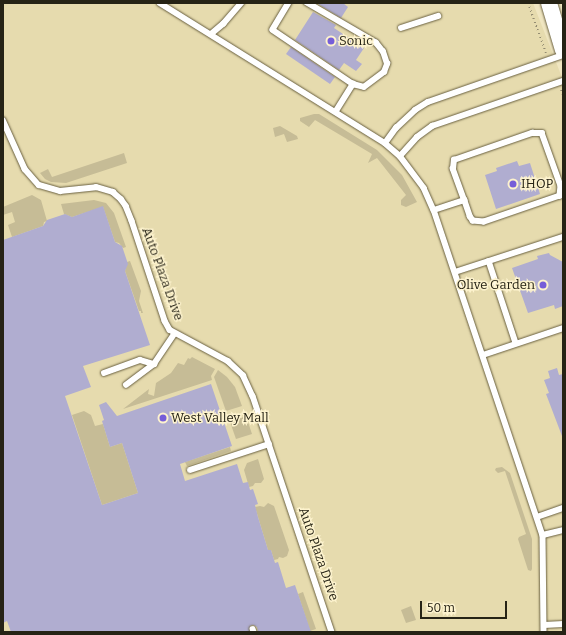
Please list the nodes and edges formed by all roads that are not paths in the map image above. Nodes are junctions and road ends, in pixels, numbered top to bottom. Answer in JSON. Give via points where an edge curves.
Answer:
{"nodes":[{"id":1,"x":160,"y":3,"type":"edge"},
{"id":2,"x":241,"y":3,"type":"edge"},
{"id":3,"x":289,"y":3,"type":"edge"},
{"id":4,"x":308,"y":3,"type":"edge"},
{"id":5,"x":549,"y":3,"type":"edge"},
{"id":6,"x":438,"y":16,"type":"dead end"},
{"id":7,"x":401,"y":28,"type":"dead end"},
{"id":8,"x":211,"y":34,"type":"junction"},
{"id":9,"x":563,"y":50,"type":"edge"},
{"id":10,"x":563,"y":55,"type":"edge"},
{"id":11,"x":560,"y":82,"type":"edge"},
{"id":12,"x":353,"y":84,"type":"junction"},
{"id":13,"x":336,"y":111,"type":"junction"},
{"id":14,"x":3,"y":120,"type":"edge"},
{"id":15,"x":385,"y":142,"type":"junction"},
{"id":16,"x":400,"y":156,"type":"junction"},
{"id":17,"x":464,"y":200,"type":"junction"},
{"id":18,"x":434,"y":210,"type":"junction"},
{"id":19,"x":563,"y":237,"type":"edge"},
{"id":20,"x":489,"y":261,"type":"junction"},
{"id":21,"x":455,"y":272,"type":"junction"},
{"id":22,"x":563,"y":328,"type":"edge"},
{"id":23,"x":174,"y":334,"type":"junction"},
{"id":24,"x":516,"y":343,"type":"junction"},
{"id":25,"x":482,"y":355,"type":"junction"},
{"id":26,"x":154,"y":364,"type":"junction"},
{"id":27,"x":104,"y":372,"type":"dead end"},
{"id":28,"x":126,"y":385,"type":"dead end"},
{"id":29,"x":269,"y":444,"type":"junction"},
{"id":30,"x":190,"y":470,"type":"dead end"},
{"id":31,"x":563,"y":508,"type":"edge"},
{"id":32,"x":537,"y":517,"type":"junction"},
{"id":33,"x":563,"y":530,"type":"edge"},
{"id":34,"x":543,"y":535,"type":"junction"},
{"id":35,"x":563,"y":624,"type":"edge"},
{"id":36,"x":544,"y":625,"type":"junction"},
{"id":37,"x":332,"y":632,"type":"edge"},
{"id":38,"x":544,"y":632,"type":"edge"}],
"edges":[{"from":1,"to":8,"type":"lane"},
{"from":2,"to":8,"type":"lane"},
{"from":3,"to":12,"type":"lane","via":[[273,30]]},
{"from":4,"to":12,"type":"lane","via":[[376,43],[383,52],[387,64],[384,72],[364,87]]},
{"from":5,"to":9,"type":"main road"},
{"from":6,"to":7,"type":"lane"},
{"from":8,"to":13,"type":"lane"},
{"from":10,"to":15,"type":"lane","via":[[428,102],[415,110]]},
{"from":11,"to":16,"type":"lane","via":[[432,126],[417,137]]},
{"from":12,"to":13,"type":"lane"},
{"from":13,"to":15,"type":"lane"},
{"from":14,"to":23,"type":"lane","name":"Auto Plaza Drive","via":[[25,169],[39,185],[60,191],[96,187],[113,192],[121,199],[132,221],[165,321]]},
{"from":15,"to":16,"type":"lane"},
{"from":16,"to":18,"type":"lane","via":[[424,188]]},
{"from":17,"to":17,"type":"lane","via":[[453,169],[454,160],[532,133],[542,133],[561,186],[560,196],[484,222],[473,221]]},
{"from":17,"to":18,"type":"lane"},
{"from":18,"to":21,"type":"lane"},
{"from":19,"to":20,"type":"lane"},
{"from":20,"to":21,"type":"lane"},
{"from":20,"to":24,"type":"lane"},
{"from":21,"to":25,"type":"lane"},
{"from":22,"to":24,"type":"lane"},
{"from":23,"to":26,"type":"lane"},
{"from":23,"to":29,"type":"lane","name":"Auto Plaza Drive","via":[[228,361],[242,375],[251,391]]},
{"from":24,"to":25,"type":"lane"},
{"from":25,"to":32,"type":"lane"},
{"from":26,"to":27,"type":"lane","via":[[140,360]]},
{"from":26,"to":28,"type":"lane"},
{"from":29,"to":30,"type":"lane"},
{"from":29,"to":37,"type":"lane","name":"Auto Plaza Drive"},
{"from":31,"to":32,"type":"lane"},
{"from":32,"to":34,"type":"lane"},
{"from":33,"to":34,"type":"lane"},
{"from":34,"to":36,"type":"lane"},
{"from":35,"to":36,"type":"lane"},
{"from":36,"to":38,"type":"lane"}]}
